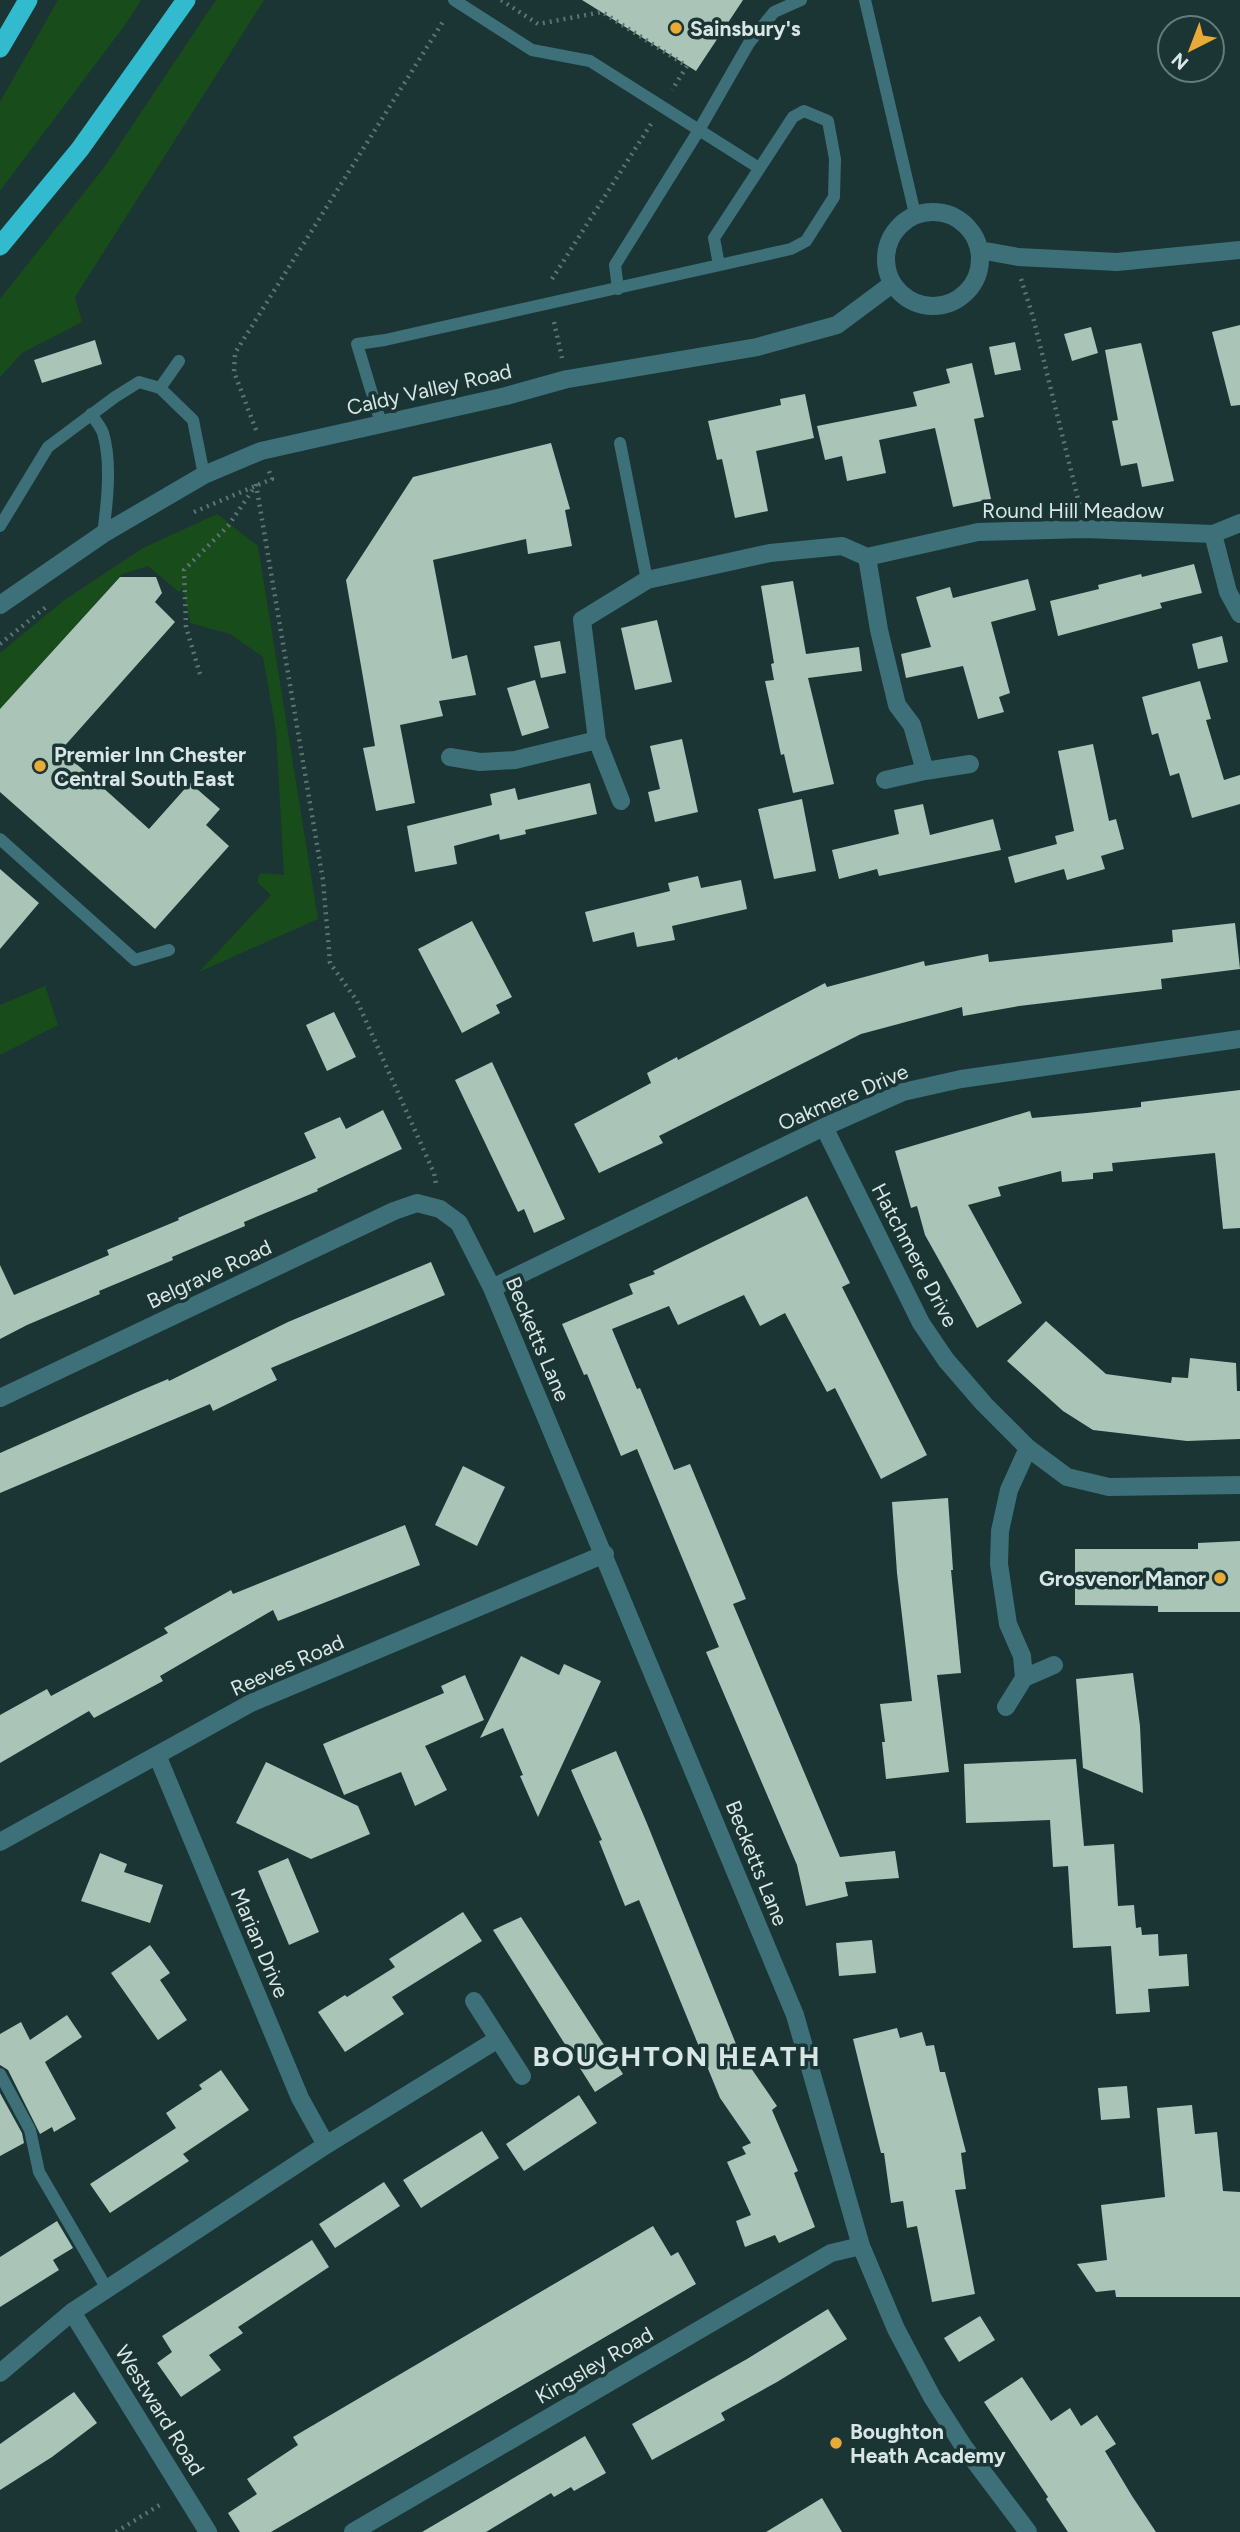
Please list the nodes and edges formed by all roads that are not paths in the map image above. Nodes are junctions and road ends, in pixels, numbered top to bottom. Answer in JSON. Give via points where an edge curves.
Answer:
{"nodes":[{"id":1,"x":28,"y":0,"type":"edge"},
{"id":2,"x":186,"y":0,"type":"edge"},
{"id":3,"x":801,"y":0,"type":"edge"},
{"id":4,"x":865,"y":0,"type":"edge"},
{"id":5,"x":455,"y":1,"type":"edge"},
{"id":6,"x":0,"y":48,"type":"edge"},
{"id":7,"x":699,"y":130,"type":"junction"},
{"id":8,"x":759,"y":169,"type":"junction"},
{"id":9,"x":915,"y":214,"type":"junction"},
{"id":10,"x":0,"y":246,"type":"edge"},
{"id":11,"x":980,"y":250,"type":"junction"},
{"id":12,"x":1240,"y":250,"type":"edge"},
{"id":13,"x":719,"y":265,"type":"junction"},
{"id":14,"x":892,"y":284,"type":"junction"},
{"id":15,"x":618,"y":289,"type":"junction"},
{"id":16,"x":179,"y":362,"type":"dead end"},
{"id":17,"x":160,"y":388,"type":"junction"},
{"id":18,"x":91,"y":414,"type":"junction"},
{"id":19,"x":381,"y":423,"type":"junction"},
{"id":20,"x":620,"y":443,"type":"dead end"},
{"id":21,"x":204,"y":475,"type":"junction"},
{"id":22,"x":1240,"y":523,"type":"edge"},
{"id":23,"x":0,"y":526,"type":"edge"},
{"id":24,"x":103,"y":534,"type":"junction"},
{"id":25,"x":1213,"y":534,"type":"junction"},
{"id":26,"x":867,"y":557,"type":"junction"},
{"id":27,"x":647,"y":580,"type":"junction"},
{"id":28,"x":0,"y":605,"type":"edge"},
{"id":29,"x":1240,"y":614,"type":"edge"},
{"id":30,"x":597,"y":740,"type":"junction"},
{"id":31,"x":450,"y":757,"type":"dead end"},
{"id":32,"x":970,"y":764,"type":"dead end"},
{"id":33,"x":925,"y":771,"type":"junction"},
{"id":34,"x":885,"y":780,"type":"dead end"},
{"id":35,"x":621,"y":801,"type":"dead end"},
{"id":36,"x":0,"y":839,"type":"edge"},
{"id":37,"x":169,"y":950,"type":"dead end"},
{"id":38,"x":1240,"y":1040,"type":"edge"},
{"id":39,"x":824,"y":1127,"type":"junction"},
{"id":40,"x":440,"y":1209,"type":"joint"},
{"id":41,"x":492,"y":1289,"type":"junction"},
{"id":42,"x":0,"y":1398,"type":"edge"},
{"id":43,"x":1028,"y":1448,"type":"junction"},
{"id":44,"x":1240,"y":1485,"type":"edge"},
{"id":45,"x":604,"y":1555,"type":"junction"},
{"id":46,"x":1054,"y":1665,"type":"dead end"},
{"id":47,"x":1024,"y":1678,"type":"junction"},
{"id":48,"x":1006,"y":1707,"type":"dead end"},
{"id":49,"x":157,"y":1755,"type":"junction"},
{"id":50,"x":0,"y":1842,"type":"edge"},
{"id":51,"x":474,"y":2001,"type":"dead end"},
{"id":52,"x":498,"y":2039,"type":"junction"},
{"id":53,"x":0,"y":2074,"type":"edge"},
{"id":54,"x":522,"y":2076,"type":"dead end"},
{"id":55,"x":326,"y":2145,"type":"junction"},
{"id":56,"x":861,"y":2246,"type":"junction"},
{"id":57,"x":107,"y":2289,"type":"junction"},
{"id":58,"x":72,"y":2312,"type":"junction"},
{"id":59,"x":0,"y":2373,"type":"edge"},
{"id":60,"x":208,"y":2532,"type":"edge"},
{"id":61,"x":353,"y":2532,"type":"edge"},
{"id":62,"x":1028,"y":2532,"type":"edge"}],
"edges":[{"from":1,"to":6,"type":"highway"},
{"from":2,"to":10,"type":"highway","via":[[80,149]]},
{"from":3,"to":7,"type":"lane","via":[[774,12],[749,43]]},
{"from":4,"to":9,"type":"lane"},
{"from":5,"to":7,"type":"lane","via":[[532,50],[590,61]]},
{"from":7,"to":8,"type":"lane"},
{"from":7,"to":15,"type":"lane","via":[[615,265]]},
{"from":8,"to":13,"type":"lane","via":[[714,238]]},
{"from":8,"to":13,"type":"lane","via":[[793,117],[804,110],[828,121],[835,159],[834,197],[806,241],[791,249]]},
{"from":9,"to":11,"type":"street","via":[[936,211],[956,217],[972,231]]},
{"from":9,"to":14,"type":"street","via":[[893,231],[885,257]]},
{"from":11,"to":12,"type":"street","via":[[1018,257],[1117,262]]},
{"from":11,"to":14,"type":"street","via":[[979,272],[968,291],[950,303],[928,306],[907,300]]},
{"from":13,"to":15,"type":"lane"},
{"from":14,"to":19,"type":"street","name":"Caldy Valley Road","via":[[837,325],[757,348],[567,379]]},
{"from":15,"to":19,"type":"lane","via":[[357,344]]},
{"from":16,"to":17,"type":"lane"},
{"from":17,"to":18,"type":"lane","via":[[139,382]]},
{"from":17,"to":21,"type":"lane","via":[[193,420]]},
{"from":18,"to":23,"type":"lane","via":[[48,447]]},
{"from":18,"to":24,"type":"lane","via":[[103,432],[107,466]]},
{"from":19,"to":21,"type":"street","name":"Caldy Valley Road","via":[[261,451]]},
{"from":20,"to":27,"type":"lane"},
{"from":21,"to":24,"type":"street","name":"Caldy Valley Road"},
{"from":22,"to":25,"type":"street","name":"Round Hill Meadow"},
{"from":24,"to":28,"type":"street","name":"Caldy Valley Road"},
{"from":25,"to":26,"type":"street","name":"Round Hill Meadow","via":[[1085,529],[978,532]]},
{"from":25,"to":29,"type":"street","via":[[1228,592]]},
{"from":26,"to":27,"type":"street","via":[[842,546],[770,553]]},
{"from":26,"to":33,"type":"street","via":[[897,705],[912,725]]},
{"from":27,"to":30,"type":"street","via":[[582,620]]},
{"from":30,"to":31,"type":"street","via":[[515,760],[480,762]]},
{"from":30,"to":35,"type":"street"},
{"from":32,"to":33,"type":"street"},
{"from":33,"to":34,"type":"street"},
{"from":36,"to":37,"type":"lane","via":[[135,960]]},
{"from":38,"to":39,"type":"street","name":"Oakmere Drive","via":[[961,1079],[903,1092]]},
{"from":39,"to":41,"type":"street","name":"Oakmere Drive"},
{"from":39,"to":43,"type":"street","name":"Hatchmere Drive","via":[[921,1323],[946,1360]]},
{"from":40,"to":41,"type":"street","name":"Becketts Lane","via":[[459,1223]]},
{"from":40,"to":42,"type":"street","name":"Belgrave Road","via":[[417,1203],[394,1211]]},
{"from":41,"to":45,"type":"street","name":"Becketts Lane"},
{"from":43,"to":44,"type":"street","name":"Hatchmere Drive","via":[[1067,1477],[1109,1487]]},
{"from":43,"to":47,"type":"street","via":[[1009,1490],[999,1553],[1008,1625],[1022,1657]]},
{"from":45,"to":49,"type":"street","name":"Reeves Road","via":[[251,1703]]},
{"from":45,"to":56,"type":"street","name":"Becketts Lane","via":[[795,2015]]},
{"from":46,"to":47,"type":"street"},
{"from":47,"to":48,"type":"street"},
{"from":49,"to":50,"type":"street","name":"Reeves Road"},
{"from":49,"to":55,"type":"street","name":"Marian Drive","via":[[300,2098]]},
{"from":51,"to":52,"type":"street"},
{"from":52,"to":54,"type":"street"},
{"from":52,"to":55,"type":"street"},
{"from":53,"to":57,"type":"lane","via":[[30,2130],[39,2172]]},
{"from":55,"to":57,"type":"street"},
{"from":56,"to":61,"type":"street","name":"Kingsley Road","via":[[831,2253]]},
{"from":56,"to":62,"type":"street","name":"Becketts Lane","via":[[896,2329],[932,2397]]},
{"from":57,"to":58,"type":"street"},
{"from":58,"to":59,"type":"street"},
{"from":58,"to":60,"type":"street","name":"Westward Road"}]}
